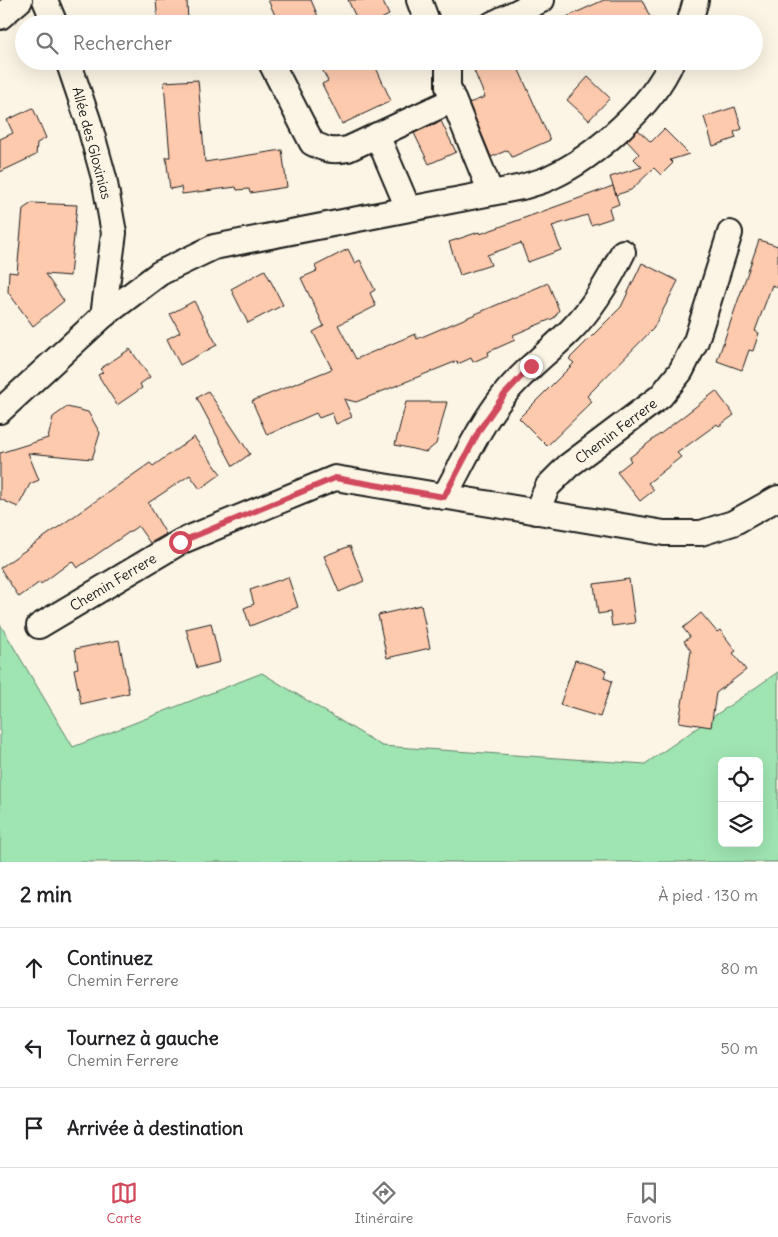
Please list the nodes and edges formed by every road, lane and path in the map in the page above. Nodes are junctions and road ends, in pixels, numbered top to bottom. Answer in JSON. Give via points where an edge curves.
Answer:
{"nodes":[{"id":1,"x":20,"y":0,"type":"edge"},
{"id":2,"x":45,"y":0,"type":"edge"},
{"id":3,"x":419,"y":0,"type":"edge"},
{"id":4,"x":542,"y":0,"type":"edge"},
{"id":5,"x":696,"y":0,"type":"edge"},
{"id":6,"x":51,"y":15,"type":"edge"},
{"id":7,"x":425,"y":15,"type":"edge"},
{"id":8,"x":511,"y":15,"type":"edge"},
{"id":9,"x":692,"y":15,"type":"edge"},
{"id":10,"x":0,"y":17,"type":"edge"},
{"id":11,"x":71,"y":70,"type":"edge"},
{"id":12,"x":275,"y":70,"type":"edge"},
{"id":13,"x":443,"y":70,"type":"edge"},
{"id":14,"x":449,"y":70,"type":"edge"},
{"id":15,"x":668,"y":70,"type":"edge"},
{"id":16,"x":450,"y":94,"type":"junction"},
{"id":17,"x":377,"y":135,"type":"junction"},
{"id":18,"x":491,"y":193,"type":"junction"},
{"id":19,"x":408,"y":208,"type":"junction"},
{"id":20,"x":730,"y":233,"type":"dead end"},
{"id":21,"x":623,"y":252,"type":"dead end"},
{"id":22,"x":103,"y":316,"type":"junction"},
{"id":23,"x":0,"y":411,"type":"edge"},
{"id":24,"x":444,"y":497,"type":"junction"},
{"id":25,"x":778,"y":498,"type":"edge"},
{"id":26,"x":536,"y":512,"type":"junction"},
{"id":27,"x":39,"y":626,"type":"dead end"}],
"edges":[{"from":1,"to":10,"type":"street"},
{"from":2,"to":6,"type":"street"},
{"from":3,"to":7,"type":"street"},
{"from":4,"to":8,"type":"street"},
{"from":5,"to":9,"type":"street"},
{"from":11,"to":22,"type":"street","name":"Allée des Gloxinias","via":[[104,178],[114,233]]},
{"from":12,"to":17,"type":"street","via":[[312,143],[335,151],[348,149]]},
{"from":13,"to":16,"type":"street"},
{"from":14,"to":16,"type":"street"},
{"from":15,"to":18,"type":"street","via":[[627,123],[579,161],[551,178]]},
{"from":16,"to":17,"type":"street"},
{"from":16,"to":18,"type":"street"},
{"from":17,"to":19,"type":"street"},
{"from":18,"to":19,"type":"street"},
{"from":19,"to":22,"type":"street","via":[[214,247],[160,274]]},
{"from":20,"to":26,"type":"street","name":"Chemin Ferrere","via":[[696,342],[681,371],[661,396],[568,466],[548,486]]},
{"from":21,"to":24,"type":"street","via":[[607,285],[590,308],[504,395],[480,429]]},
{"from":22,"to":23,"type":"street"},
{"from":24,"to":26,"type":"street","name":"Chemin Ferrere"},
{"from":24,"to":27,"type":"street","name":"Chemin Ferrere","via":[[335,478],[180,542]]},
{"from":25,"to":26,"type":"street","name":"Chemin Ferrere","via":[[733,524],[701,533],[664,533]]}]}
